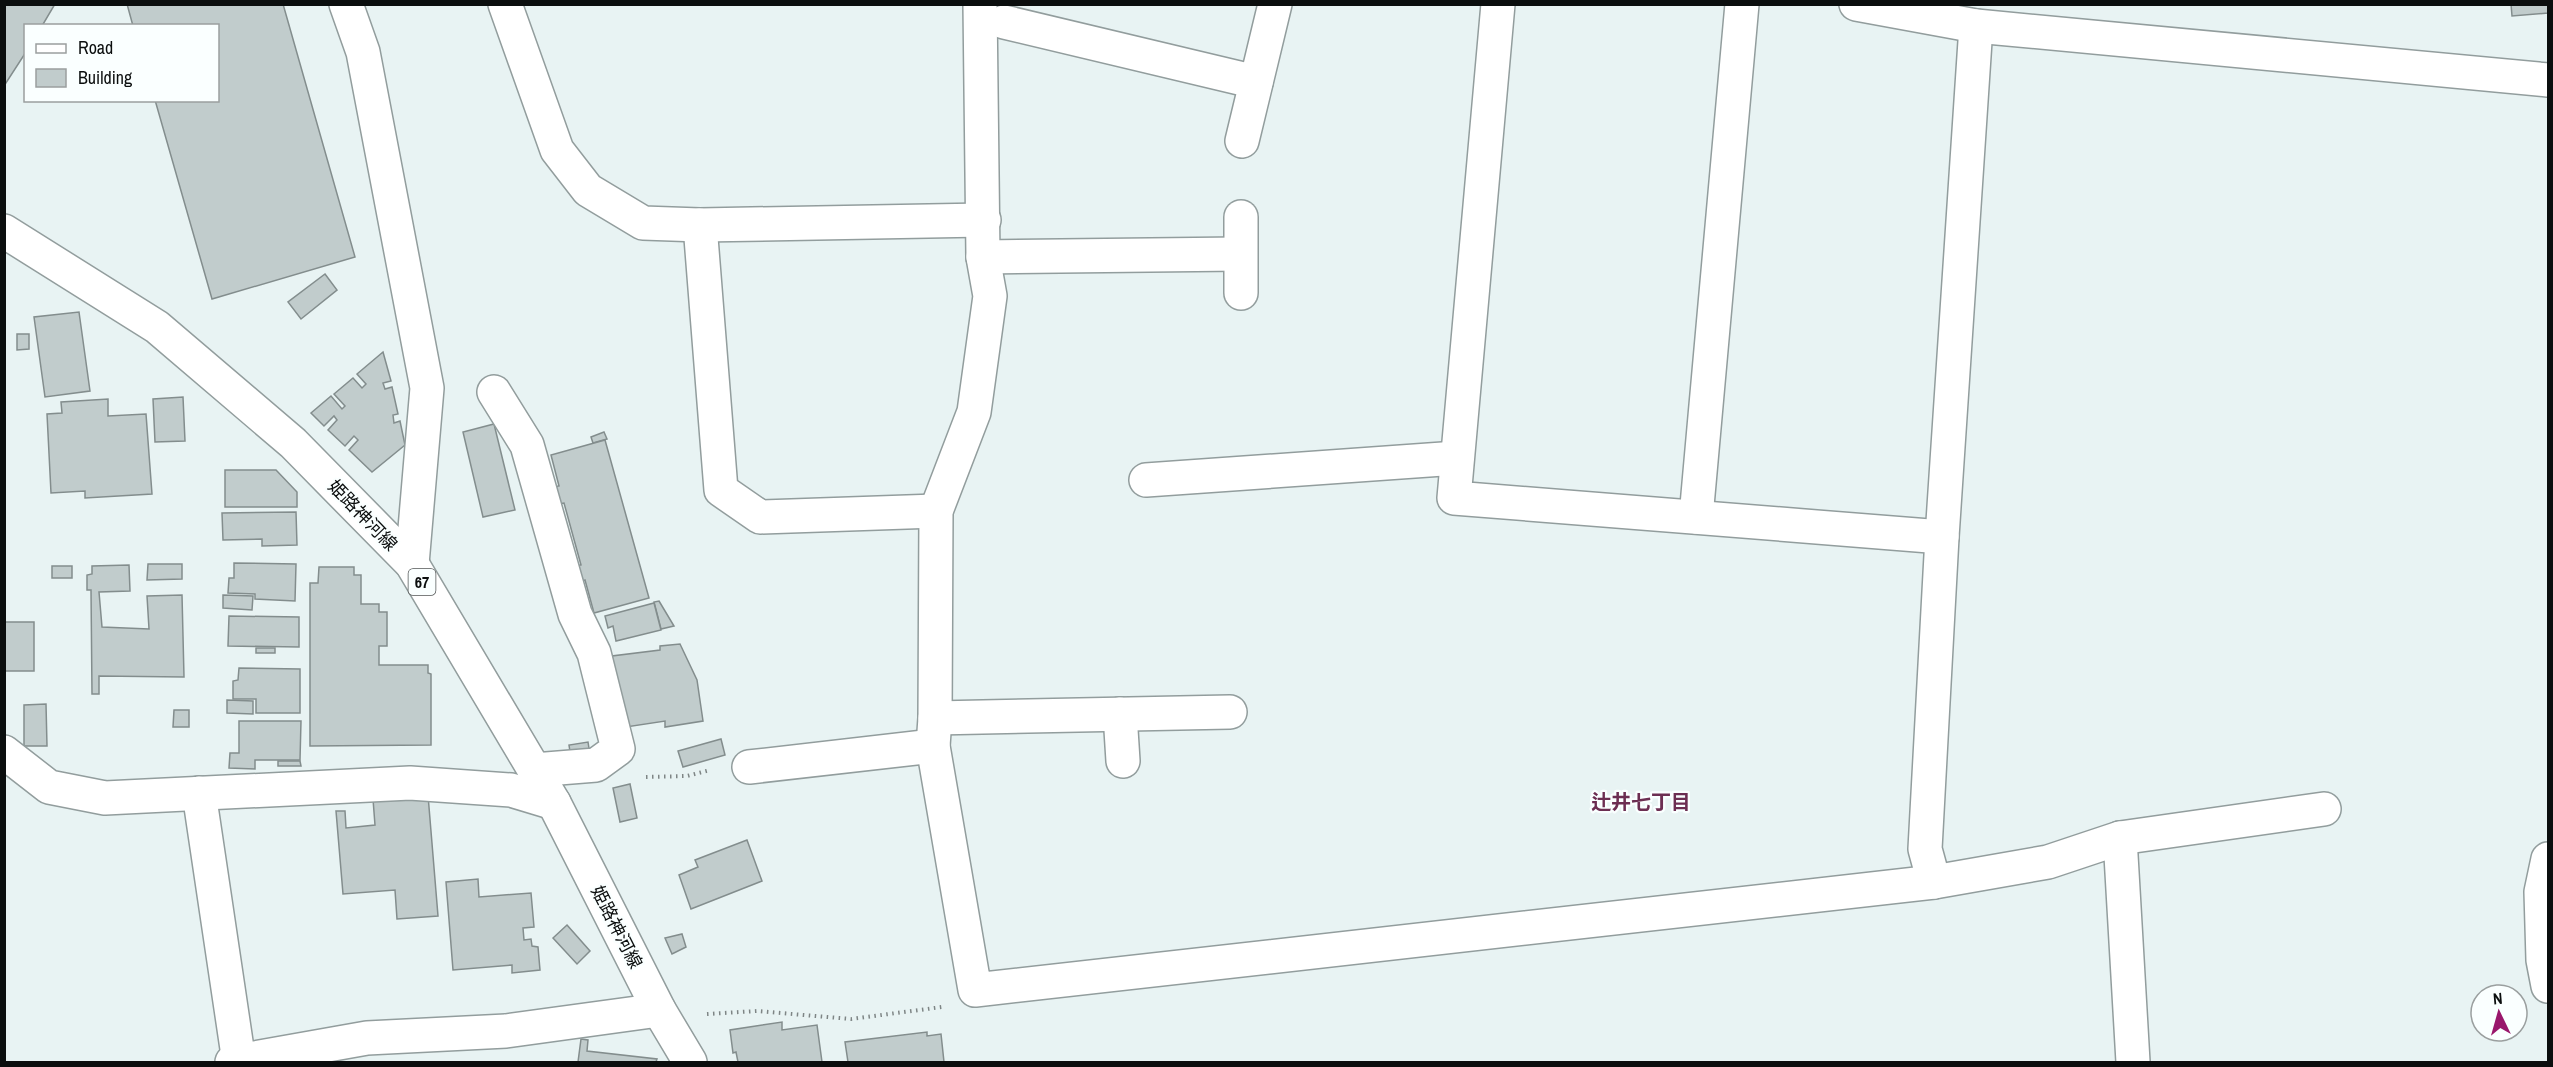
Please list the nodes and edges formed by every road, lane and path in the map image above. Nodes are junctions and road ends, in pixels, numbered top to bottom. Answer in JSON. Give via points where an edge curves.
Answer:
{"nodes":[{"id":1,"x":346,"y":4,"type":"edge"},
{"id":2,"x":505,"y":4,"type":"edge"},
{"id":3,"x":1275,"y":4,"type":"edge"},
{"id":4,"x":1498,"y":4,"type":"edge"},
{"id":5,"x":1742,"y":4,"type":"edge"},
{"id":6,"x":1856,"y":4,"type":"edge"},
{"id":7,"x":992,"y":13,"type":"edge"},
{"id":8,"x":1976,"y":26,"type":"junction"},
{"id":9,"x":2548,"y":80,"type":"edge"},
{"id":10,"x":1257,"y":82,"type":"junction"},
{"id":11,"x":1242,"y":141,"type":"dead end"},
{"id":12,"x":1241,"y":217,"type":"dead end"},
{"id":13,"x":984,"y":220,"type":"junction"},
{"id":14,"x":700,"y":225,"type":"junction"},
{"id":15,"x":4,"y":231,"type":"edge"},
{"id":16,"x":1240,"y":254,"type":"junction"},
{"id":17,"x":983,"y":257,"type":"junction"},
{"id":18,"x":1241,"y":293,"type":"dead end"},
{"id":19,"x":494,"y":392,"type":"dead end"},
{"id":20,"x":1457,"y":458,"type":"junction"},
{"id":21,"x":1146,"y":480,"type":"dead end"},
{"id":22,"x":936,"y":511,"type":"junction"},
{"id":23,"x":1696,"y":517,"type":"junction"},
{"id":24,"x":1942,"y":537,"type":"junction"},
{"id":25,"x":412,"y":564,"type":"junction"},
{"id":26,"x":1230,"y":712,"type":"dead end"},
{"id":27,"x":1120,"y":714,"type":"junction"},
{"id":28,"x":934,"y":732,"type":"junction"},
{"id":29,"x":4,"y":752,"type":"edge"},
{"id":30,"x":606,"y":757,"type":"junction"},
{"id":31,"x":1123,"y":761,"type":"dead end"},
{"id":32,"x":749,"y":767,"type":"joint"},
{"id":33,"x":534,"y":770,"type":"junction"},
{"id":34,"x":199,"y":793,"type":"junction"},
{"id":35,"x":554,"y":802,"type":"junction"},
{"id":36,"x":2324,"y":809,"type":"dead end"},
{"id":37,"x":2120,"y":838,"type":"junction"},
{"id":38,"x":2548,"y":859,"type":"edge"},
{"id":39,"x":1934,"y":882,"type":"junction"},
{"id":40,"x":2548,"y":986,"type":"edge"},
{"id":41,"x":975,"y":990,"type":"junction"},
{"id":42,"x":659,"y":1010,"type":"junction"},
{"id":43,"x":237,"y":1062,"type":"edge"},
{"id":44,"x":690,"y":1062,"type":"edge"},
{"id":45,"x":2133,"y":1062,"type":"edge"}],
"edges":[{"from":1,"to":25,"type":"street","via":[[363,52],[427,388]]},
{"from":2,"to":14,"type":"street","via":[[557,150],[588,190],[643,223]]},
{"from":3,"to":10,"type":"street"},
{"from":4,"to":20,"type":"street"},
{"from":5,"to":23,"type":"street"},
{"from":6,"to":8,"type":"street"},
{"from":7,"to":10,"type":"street"},
{"from":7,"to":13,"type":"street"},
{"from":8,"to":9,"type":"street"},
{"from":8,"to":24,"type":"street"},
{"from":10,"to":11,"type":"street"},
{"from":12,"to":16,"type":"street"},
{"from":13,"to":14,"type":"street"},
{"from":13,"to":17,"type":"street"},
{"from":14,"to":22,"type":"street","via":[[721,490],[760,517]]},
{"from":15,"to":25,"type":"street","name":"姫路神河線","number":"67","via":[[157,327],[293,443]]},
{"from":16,"to":17,"type":"street"},
{"from":16,"to":18,"type":"street"},
{"from":17,"to":22,"type":"street","via":[[990,296],[974,412]]},
{"from":19,"to":30,"type":"street","via":[[527,445],[575,614],[594,653],[618,749]]},
{"from":20,"to":21,"type":"street"},
{"from":20,"to":23,"type":"street","via":[[1454,498]]},
{"from":22,"to":28,"type":"street"},
{"from":23,"to":24,"type":"street"},
{"from":24,"to":39,"type":"street","via":[[1925,849]]},
{"from":25,"to":33,"type":"street","name":"姫路神河線","number":"67"},
{"from":26,"to":27,"type":"street"},
{"from":27,"to":28,"type":"street"},
{"from":27,"to":31,"type":"street"},
{"from":28,"to":32,"type":"street"},
{"from":28,"to":41,"type":"street"},
{"from":29,"to":34,"type":"street","via":[[49,787],[105,798]]},
{"from":30,"to":32,"type":"path","via":[[619,778],[687,776],[736,762]]},
{"from":30,"to":33,"type":"street","via":[[596,765]]},
{"from":33,"to":35,"type":"street","name":"姫路神河線","number":"67"},
{"from":34,"to":35,"type":"street","via":[[410,783],[511,790]]},
{"from":34,"to":43,"type":"street"},
{"from":35,"to":42,"type":"street","name":"姫路神河線","number":"67"},
{"from":36,"to":37,"type":"street"},
{"from":37,"to":39,"type":"street","via":[[2011,871]]},
{"from":37,"to":45,"type":"street"},
{"from":38,"to":40,"type":"street","via":[[2541,892],[2543,960]]},
{"from":39,"to":41,"type":"street"},
{"from":41,"to":42,"type":"path","via":[[952,1006],[851,1019],[757,1011],[705,1015]]},
{"from":42,"to":43,"type":"street","via":[[506,1031],[367,1038]]},
{"from":42,"to":44,"type":"street","name":"姫路神河線","number":"67"}]}
